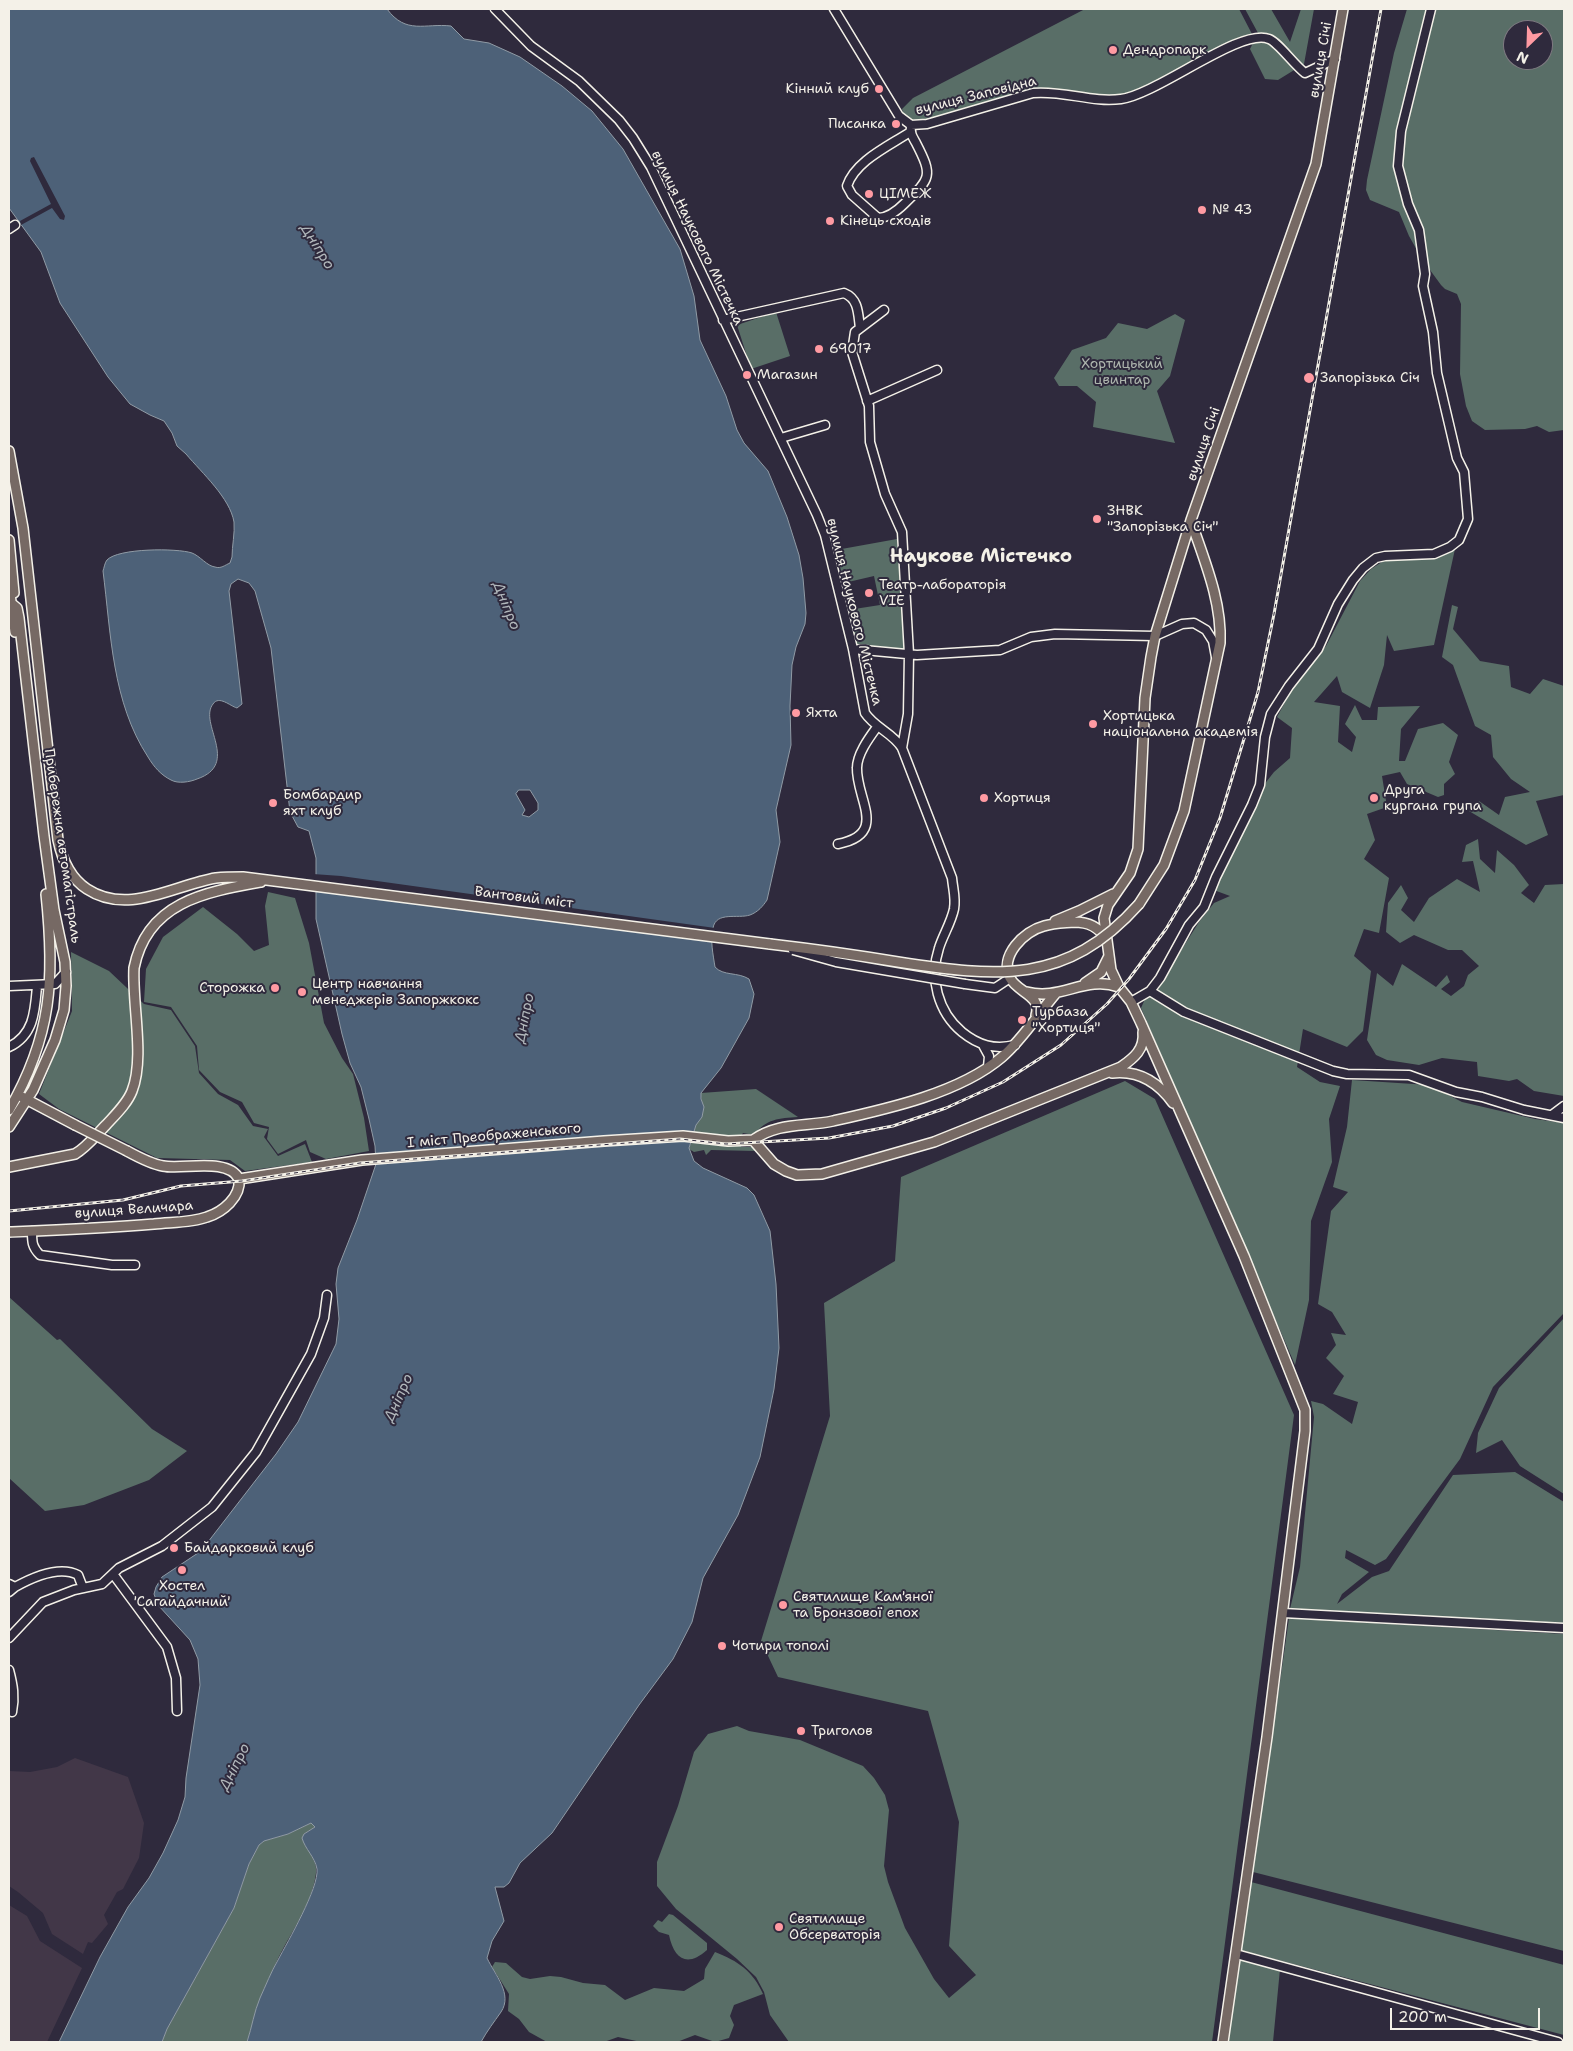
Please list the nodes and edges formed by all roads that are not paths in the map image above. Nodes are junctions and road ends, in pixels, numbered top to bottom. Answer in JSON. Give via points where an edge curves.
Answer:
{"nodes":[{"id":1,"x":495,"y":9,"type":"edge"},
{"id":2,"x":834,"y":9,"type":"edge"},
{"id":3,"x":1343,"y":9,"type":"edge"},
{"id":4,"x":1431,"y":9,"type":"edge"},
{"id":5,"x":1335,"y":59,"type":"junction"},
{"id":6,"x":910,"y":128,"type":"junction"},
{"id":7,"x":884,"y":310,"type":"dead end"},
{"id":8,"x":723,"y":320,"type":"junction"},
{"id":9,"x":860,"y":328,"type":"junction"},
{"id":10,"x":937,"y":370,"type":"dead end"},
{"id":11,"x":867,"y":402,"type":"junction"},
{"id":12,"x":825,"y":425,"type":"dead end"},
{"id":13,"x":781,"y":438,"type":"junction"},
{"id":14,"x":9,"y":451,"type":"edge"},
{"id":15,"x":1191,"y":520,"type":"junction"},
{"id":16,"x":9,"y":540,"type":"edge"},
{"id":17,"x":9,"y":586,"type":"edge"},
{"id":18,"x":10,"y":603,"type":"edge"},
{"id":19,"x":1155,"y":636,"type":"junction"},
{"id":20,"x":853,"y":649,"type":"junction"},
{"id":21,"x":909,"y":654,"type":"junction"},
{"id":22,"x":1216,"y":666,"type":"junction"},
{"id":23,"x":877,"y":727,"type":"junction"},
{"id":24,"x":902,"y":748,"type":"junction"},
{"id":25,"x":838,"y":844,"type":"dead end"},
{"id":26,"x":274,"y":879,"type":"junction"},
{"id":27,"x":1116,"y":892,"type":"junction"},
{"id":28,"x":1043,"y":926,"type":"junction"},
{"id":29,"x":1108,"y":942,"type":"junction"},
{"id":30,"x":770,"y":944,"type":"junction"},
{"id":31,"x":1109,"y":956,"type":"junction"},
{"id":32,"x":66,"y":971,"type":"junction"},
{"id":33,"x":1010,"y":978,"type":"junction"},
{"id":34,"x":51,"y":985,"type":"junction"},
{"id":35,"x":9,"y":986,"type":"edge"},
{"id":36,"x":37,"y":986,"type":"junction"},
{"id":37,"x":1081,"y":986,"type":"junction"},
{"id":38,"x":1119,"y":987,"type":"junction"},
{"id":39,"x":1150,"y":991,"type":"junction"},
{"id":40,"x":1025,"y":992,"type":"junction"},
{"id":41,"x":1056,"y":993,"type":"junction"},
{"id":42,"x":1130,"y":1002,"type":"junction"},
{"id":43,"x":1034,"y":1020,"type":"junction"},
{"id":44,"x":1141,"y":1023,"type":"junction"},
{"id":45,"x":983,"y":1045,"type":"junction"},
{"id":46,"x":1015,"y":1045,"type":"junction"},
{"id":47,"x":9,"y":1047,"type":"edge"},
{"id":48,"x":988,"y":1067,"type":"junction"},
{"id":49,"x":1107,"y":1074,"type":"junction"},
{"id":50,"x":19,"y":1092,"type":"junction"},
{"id":51,"x":26,"y":1101,"type":"junction"},
{"id":52,"x":1564,"y":1106,"type":"edge"},
{"id":53,"x":9,"y":1110,"type":"edge"},
{"id":54,"x":1552,"y":1115,"type":"junction"},
{"id":55,"x":1182,"y":1118,"type":"junction"},
{"id":56,"x":1564,"y":1118,"type":"edge"},
{"id":57,"x":9,"y":1127,"type":"edge"},
{"id":58,"x":755,"y":1142,"type":"junction"},
{"id":59,"x":9,"y":1168,"type":"edge"},
{"id":60,"x":242,"y":1179,"type":"junction"},
{"id":61,"x":32,"y":1231,"type":"junction"},
{"id":62,"x":9,"y":1232,"type":"edge"},
{"id":63,"x":135,"y":1265,"type":"dead end"},
{"id":64,"x":327,"y":1295,"type":"dead end"},
{"id":65,"x":113,"y":1574,"type":"junction"},
{"id":66,"x":11,"y":1587,"type":"edge"},
{"id":67,"x":83,"y":1588,"type":"junction"},
{"id":68,"x":1283,"y":1613,"type":"junction"},
{"id":69,"x":1564,"y":1628,"type":"edge"},
{"id":70,"x":9,"y":1638,"type":"edge"},
{"id":71,"x":9,"y":1670,"type":"edge"},
{"id":72,"x":177,"y":1711,"type":"dead end"},
{"id":73,"x":12,"y":1712,"type":"dead end"},
{"id":74,"x":1236,"y":1954,"type":"junction"},
{"id":75,"x":1223,"y":2042,"type":"edge"},
{"id":76,"x":1558,"y":2042,"type":"edge"}],
"edges":[{"from":1,"to":8,"type":"street","name":"вулиця Наукового Містечка","via":[[538,52],[579,81],[633,138],[651,167]]},
{"from":2,"to":6,"type":"street","name":"вулиця Заповідна","via":[[899,116]]},
{"from":3,"to":5,"type":"main road","name":"вулиця Січі"},
{"from":4,"to":39,"type":"street","via":[[1401,131],[1398,166],[1419,230],[1425,274],[1423,286],[1433,332],[1437,373],[1457,458],[1464,472],[1468,519],[1459,540],[1450,547],[1434,554],[1376,558],[1353,580],[1338,604],[1318,649],[1274,706],[1267,724],[1260,785],[1252,805],[1204,907]]},
{"from":5,"to":6,"type":"street","name":"вулиця Заповідна","via":[[1305,73],[1271,40],[1257,38],[1225,48],[1158,86],[1130,97],[1112,100],[1033,93]]},
{"from":5,"to":15,"type":"main road","name":"вулиця Січі","via":[[1316,164]]},
{"from":6,"to":6,"type":"street","via":[[928,168],[925,180],[899,208],[884,218],[878,218],[852,195],[847,186],[850,176]]},
{"from":7,"to":9,"type":"street"},
{"from":8,"to":9,"type":"street","via":[[844,293],[855,301]]},
{"from":8,"to":13,"type":"street","name":"вулиця Наукового Містечка"},
{"from":9,"to":11,"type":"street","via":[[855,332],[852,352]]},
{"from":10,"to":11,"type":"street"},
{"from":11,"to":21,"type":"street","via":[[870,442],[885,494],[902,532]]},
{"from":12,"to":13,"type":"street"},
{"from":13,"to":20,"type":"street","name":"вулиця Наукового Містечка","via":[[825,535]]},
{"from":14,"to":26,"type":"main road","via":[[23,528],[58,840],[71,874],[94,893],[118,900],[146,897],[215,879]]},
{"from":15,"to":19,"type":"main road","name":"вулиця Січі"},
{"from":15,"to":22,"type":"main road","name":"Вантовий міст","via":[[1218,606],[1221,624]]},
{"from":16,"to":18,"type":"main road","name":"Прибережна автомагістраль","via":[[15,592]]},
{"from":17,"to":18,"type":"main road","name":"Прибережна автомагістраль"},
{"from":18,"to":32,"type":"main road","name":"Прибережна автомагістраль","via":[[17,608],[19,618],[44,836]]},
{"from":18,"to":34,"type":"main road","name":"Прибережна автомагістраль","via":[[48,908]]},
{"from":19,"to":21,"type":"street","via":[[1055,634],[1031,637],[1000,650]]},
{"from":19,"to":22,"type":"street","via":[[1182,624],[1194,623],[1206,630],[1213,641]]},
{"from":19,"to":27,"type":"main road","name":"вулиця Січі","via":[[1145,698],[1138,849],[1130,873]]},
{"from":20,"to":21,"type":"street"},
{"from":20,"to":23,"type":"street","name":"вулиця Наукового Містечка","via":[[865,714]]},
{"from":21,"to":24,"type":"street","via":[[908,714]]},
{"from":22,"to":30,"type":"main road","name":"Вантовий міст","bridge":true,"via":[[1184,811],[1175,840],[1154,884],[1110,932],[1078,954],[1036,969],[994,973],[943,969]]},
{"from":23,"to":24,"type":"street","name":"вулиця Наукового Містечка","via":[[897,740]]},
{"from":23,"to":25,"type":"street","via":[[857,768],[864,802],[865,831]]},
{"from":24,"to":45,"type":"street","name":"вулиця Наукового Містечка","via":[[952,878],[955,895],[951,918],[935,964],[939,1000],[956,1026]]},
{"from":26,"to":30,"type":"main road","name":"Вантовий міст"},
{"from":26,"to":59,"type":"main road","via":[[221,889],[192,899],[172,909],[149,930],[136,955],[134,968],[136,1069],[131,1093],[82,1150],[67,1157]]},
{"from":27,"to":28,"type":"main road"},
{"from":27,"to":29,"type":"main road","name":"вулиця Січі","via":[[1104,918]]},
{"from":28,"to":29,"type":"main road","via":[[1070,922],[1090,924],[1102,932]]},
{"from":28,"to":33,"type":"main road","via":[[1022,938],[1010,954]]},
{"from":29,"to":31,"type":"main road"},
{"from":30,"to":33,"type":"street","bridge":true,"via":[[836,962],[965,984],[995,988]]},
{"from":31,"to":37,"type":"main road","via":[[1101,972]]},
{"from":31,"to":38,"type":"main road"},
{"from":32,"to":34,"type":"street","via":[[57,983]]},
{"from":32,"to":51,"type":"main road","name":"Прибережна автомагістраль","via":[[65,1000],[58,1032]]},
{"from":33,"to":40,"type":"main road"},
{"from":34,"to":36,"type":"street"},
{"from":34,"to":50,"type":"main road","name":"Прибережна автомагістраль","via":[[41,1038]]},
{"from":35,"to":36,"type":"street"},
{"from":36,"to":47,"type":"street","via":[[34,1017],[26,1035]]},
{"from":37,"to":38,"type":"main road","via":[[1100,982]]},
{"from":37,"to":41,"type":"main road"},
{"from":38,"to":42,"type":"main road"},
{"from":39,"to":42,"type":"street"},
{"from":39,"to":54,"type":"street","via":[[1184,1012],[1333,1072],[1409,1075],[1456,1092]]},
{"from":40,"to":41,"type":"main road"},
{"from":40,"to":43,"type":"main road","via":[[1038,1005]]},
{"from":41,"to":43,"type":"main road"},
{"from":42,"to":44,"type":"main road"},
{"from":43,"to":46,"type":"main road"},
{"from":44,"to":49,"type":"main road","via":[[1144,1035],[1138,1054]]},
{"from":44,"to":55,"type":"main road"},
{"from":45,"to":46,"type":"street","via":[[1004,1048]]},
{"from":45,"to":48,"type":"street"},
{"from":46,"to":48,"type":"main road"},
{"from":48,"to":58,"type":"main road","via":[[952,1086],[911,1101],[830,1121],[782,1126],[760,1136]]},
{"from":49,"to":55,"type":"main road","via":[[1130,1073],[1152,1081],[1171,1100]]},
{"from":49,"to":58,"type":"main road","via":[[934,1142],[822,1174],[797,1175],[786,1171],[774,1164]]},
{"from":50,"to":51,"type":"main road"},
{"from":50,"to":53,"type":"main road","name":"Прибережна автомагістраль"},
{"from":51,"to":57,"type":"main road","name":"Прибережна автомагістраль"},
{"from":51,"to":60,"type":"main road","bridge":true,"via":[[148,1161],[166,1167],[215,1166],[227,1169]]},
{"from":52,"to":54,"type":"street"},
{"from":54,"to":56,"type":"street"},
{"from":55,"to":68,"type":"main road","via":[[1244,1256],[1305,1410]]},
{"from":58,"to":60,"type":"main road","name":"I міст Преображенського","via":[[683,1136],[604,1141],[362,1160]]},
{"from":60,"to":61,"type":"main road","name":"вулиця Величара","via":[[230,1203],[217,1214],[205,1218]]},
{"from":61,"to":62,"type":"main road","name":"вулиця Величара"},
{"from":61,"to":63,"type":"street","via":[[34,1250],[40,1254],[112,1265]]},
{"from":64,"to":65,"type":"street","via":[[324,1318],[311,1354],[256,1452],[212,1508],[162,1546]]},
{"from":65,"to":67,"type":"street","via":[[98,1586]]},
{"from":65,"to":72,"type":"street","via":[[167,1647],[176,1678]]},
{"from":66,"to":67,"type":"street","via":[[60,1571],[78,1575]]},
{"from":67,"to":70,"type":"street","via":[[43,1602]]},
{"from":68,"to":69,"type":"street"},
{"from":68,"to":74,"type":"main road"},
{"from":71,"to":73,"type":"street","via":[[14,1694]]},
{"from":74,"to":75,"type":"main road"},
{"from":74,"to":76,"type":"street"}]}
